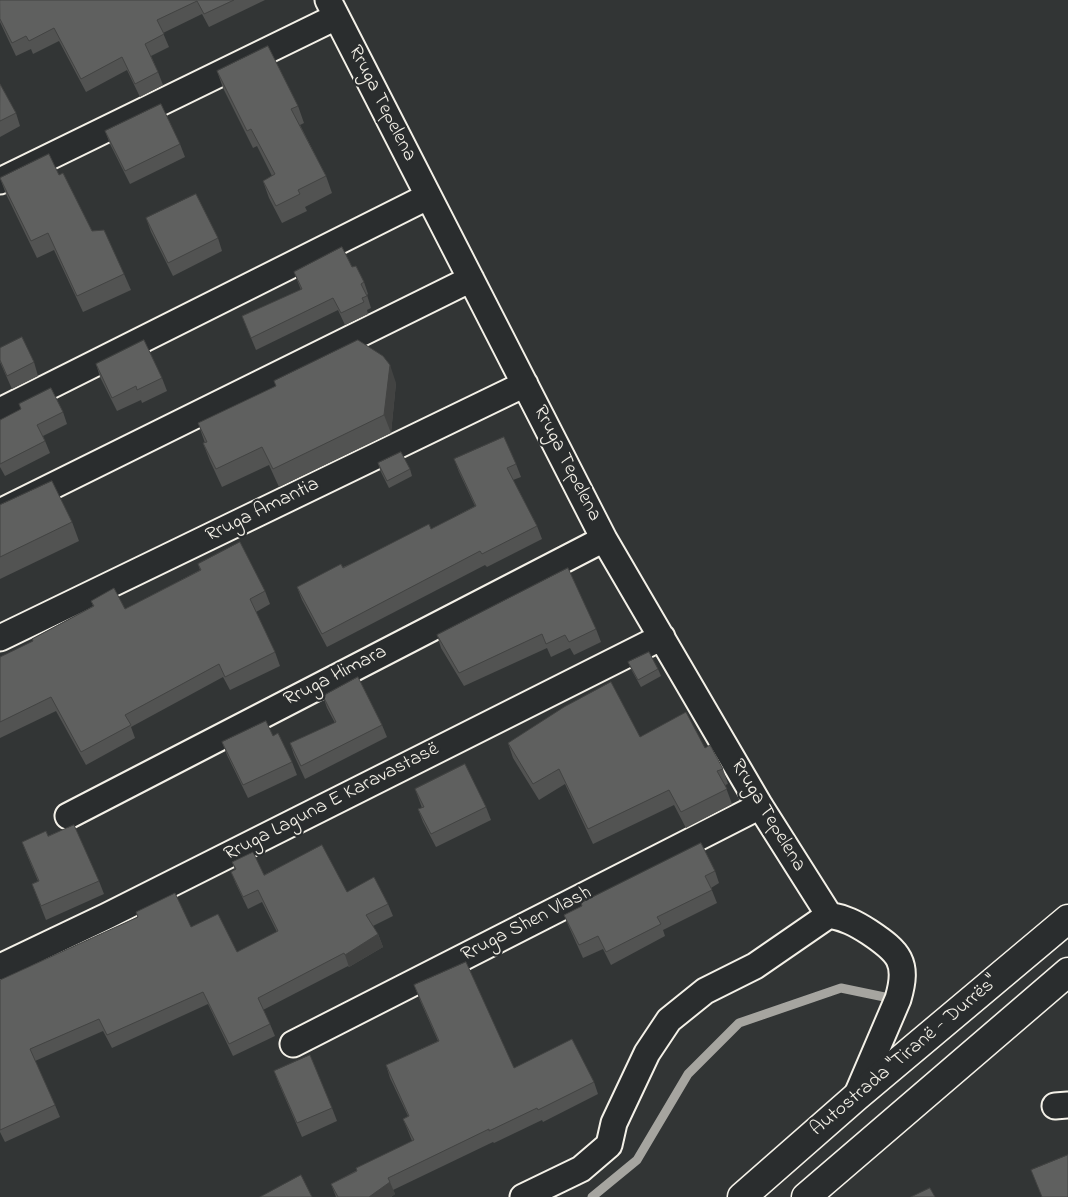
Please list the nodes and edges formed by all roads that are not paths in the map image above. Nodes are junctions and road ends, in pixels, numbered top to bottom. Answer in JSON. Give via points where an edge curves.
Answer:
{"nodes":[{"id":1,"x":332,"y":8,"type":"edge"},
{"id":2,"x":0,"y":181,"type":"edge"},
{"id":3,"x":427,"y":196,"type":"junction"},
{"id":4,"x":470,"y":278,"type":"junction"},
{"id":5,"x":525,"y":384,"type":"junction"},
{"id":6,"x":0,"y":411,"type":"edge"},
{"id":7,"x":0,"y":512,"type":"edge"},
{"id":8,"x":604,"y":539,"type":"junction"},
{"id":9,"x":662,"y":636,"type":"junction"},
{"id":10,"x":0,"y":638,"type":"edge"},
{"id":11,"x":760,"y":806,"type":"junction"},
{"id":12,"x":68,"y":816,"type":"dead end"},
{"id":13,"x":829,"y":915,"type":"junction"},
{"id":14,"x":1068,"y":918,"type":"edge"},
{"id":15,"x":0,"y":967,"type":"edge"},
{"id":16,"x":1068,"y":972,"type":"edge"},
{"id":17,"x":293,"y":1044,"type":"dead end"},
{"id":18,"x":856,"y":1097,"type":"junction"},
{"id":19,"x":523,"y":1197,"type":"edge"},
{"id":20,"x":742,"y":1197,"type":"edge"},
{"id":21,"x":806,"y":1197,"type":"edge"}],
"edges":[{"from":1,"to":2,"type":"street"},
{"from":1,"to":3,"type":"street","name":"Rruga Tepelena"},
{"from":3,"to":4,"type":"street","name":"Rruga Tepelena"},
{"from":3,"to":6,"type":"street"},
{"from":4,"to":5,"type":"street","name":"Rruga Tepelena"},
{"from":4,"to":7,"type":"street"},
{"from":5,"to":8,"type":"street","name":"Rruga Tepelena"},
{"from":5,"to":10,"type":"street","name":"Rruga Amantia"},
{"from":8,"to":9,"type":"street","name":"Rruga Tepelena"},
{"from":8,"to":12,"type":"street","name":"Rruga Himara"},
{"from":9,"to":11,"type":"street","name":"Rruga Tepelena"},
{"from":9,"to":15,"type":"street","name":"Rruga Laguna E Karavastasë"},
{"from":11,"to":13,"type":"street","name":"Rruga Tepelena"},
{"from":11,"to":17,"type":"street","name":"Rruga Shen Vlash"},
{"from":13,"to":18,"type":"street","via":[[856,923],[886,943],[898,954],[901,963],[902,985],[898,999]]},
{"from":13,"to":19,"type":"street","via":[[755,966],[705,991],[675,1016],[647,1053],[614,1123],[609,1145],[581,1169]]},
{"from":14,"to":18,"type":"highway","name":"Autostrada \"Tiranë - Durrës\""},
{"from":16,"to":21,"type":"highway","name":"Autostrada \"Tiranë - Durrës\""},
{"from":18,"to":20,"type":"highway","name":"Autostrada \"Tiranë - Durrës\""}]}
